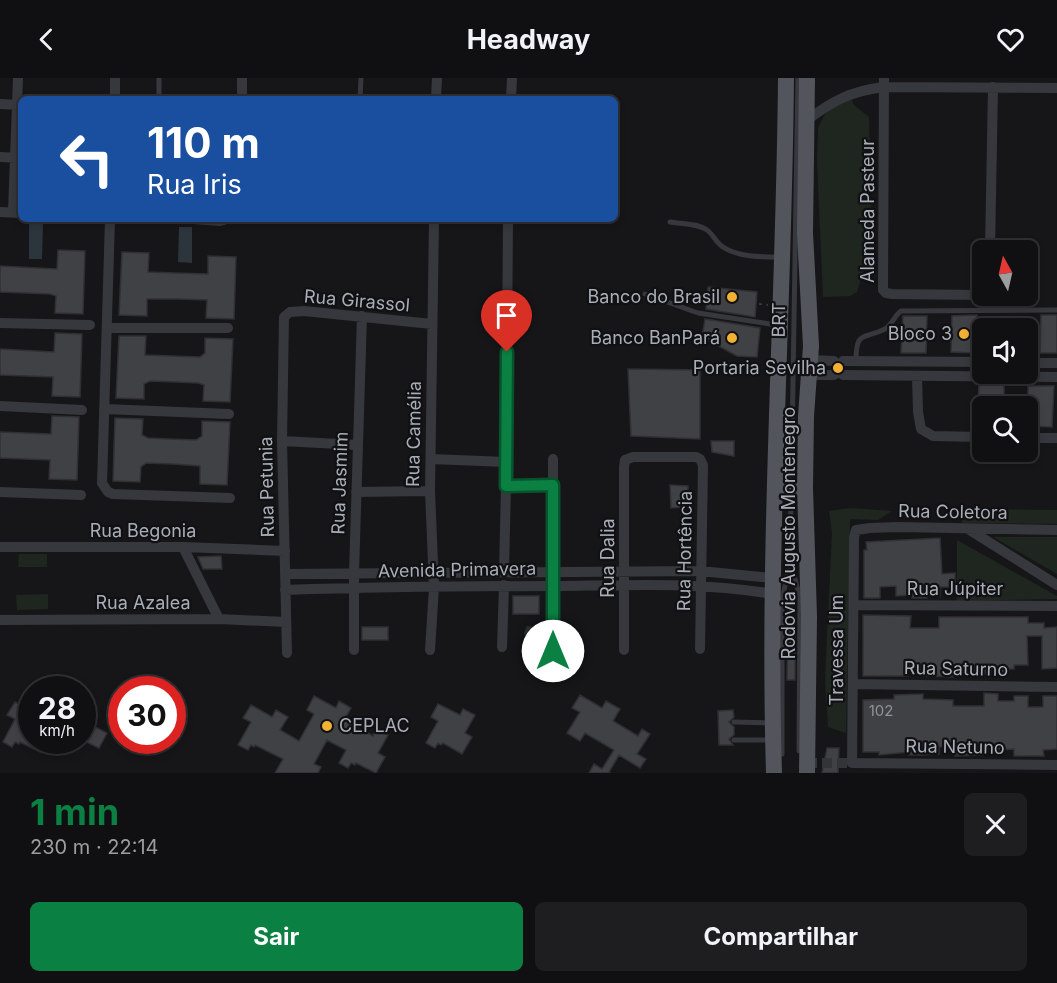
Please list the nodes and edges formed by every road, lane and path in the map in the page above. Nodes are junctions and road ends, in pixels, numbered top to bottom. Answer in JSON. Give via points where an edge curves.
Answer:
{"nodes":[{"id":1,"x":18,"y":78,"type":"edge"},
{"id":2,"x":116,"y":78,"type":"edge"},
{"id":3,"x":159,"y":78,"type":"edge"},
{"id":4,"x":243,"y":78,"type":"edge"},
{"id":5,"x":361,"y":78,"type":"edge"},
{"id":6,"x":437,"y":78,"type":"edge"},
{"id":7,"x":512,"y":78,"type":"edge"},
{"id":8,"x":786,"y":78,"type":"edge"},
{"id":9,"x":798,"y":78,"type":"edge"},
{"id":10,"x":807,"y":78,"type":"edge"},
{"id":11,"x":884,"y":83,"type":"edge"},
{"id":12,"x":1039,"y":83,"type":"edge"},
{"id":13,"x":866,"y":84,"type":"edge"},
{"id":14,"x":993,"y":87,"type":"junction"},
{"id":15,"x":1057,"y":88,"type":"edge"},
{"id":16,"x":19,"y":96,"type":"edge"},
{"id":17,"x":115,"y":96,"type":"edge"},
{"id":18,"x":159,"y":96,"type":"edge"},
{"id":19,"x":242,"y":96,"type":"edge"},
{"id":20,"x":360,"y":96,"type":"edge"},
{"id":21,"x":436,"y":96,"type":"edge"},
{"id":22,"x":511,"y":96,"type":"edge"},
{"id":23,"x":0,"y":104,"type":"edge"},
{"id":24,"x":18,"y":105,"type":"edge"},
{"id":25,"x":806,"y":121,"type":"junction"},
{"id":26,"x":0,"y":157,"type":"edge"},
{"id":27,"x":18,"y":158,"type":"edge"},
{"id":28,"x":0,"y":212,"type":"edge"},
{"id":29,"x":17,"y":212,"type":"edge"},
{"id":30,"x":110,"y":222,"type":"edge"},
{"id":31,"x":434,"y":222,"type":"edge"},
{"id":32,"x":508,"y":222,"type":"edge"},
{"id":33,"x":670,"y":222,"type":"dead end"},
{"id":34,"x":990,"y":240,"type":"edge"},
{"id":35,"x":783,"y":257,"type":"junction"},
{"id":36,"x":645,"y":294,"type":"dead end"},
{"id":37,"x":972,"y":295,"type":"edge"},
{"id":38,"x":1057,"y":310,"type":"edge"},
{"id":39,"x":362,"y":316,"type":"junction"},
{"id":40,"x":283,"y":320,"type":"joint"},
{"id":41,"x":0,"y":323,"type":"edge"},
{"id":42,"x":432,"y":324,"type":"junction"},
{"id":43,"x":90,"y":325,"type":"dead end"},
{"id":44,"x":781,"y":326,"type":"junction"},
{"id":45,"x":107,"y":328,"type":"junction"},
{"id":46,"x":228,"y":328,"type":"dead end"},
{"id":47,"x":856,"y":361,"type":"junction"},
{"id":48,"x":972,"y":362,"type":"edge"},
{"id":49,"x":1038,"y":363,"type":"edge"},
{"id":50,"x":1057,"y":363,"type":"edge"},
{"id":51,"x":810,"y":367,"type":"junction"},
{"id":52,"x":843,"y":375,"type":"junction"},
{"id":53,"x":917,"y":376,"type":"junction"},
{"id":54,"x":1057,"y":377,"type":"edge"},
{"id":55,"x":0,"y":406,"type":"edge"},
{"id":56,"x":104,"y":409,"type":"junction"},
{"id":57,"x":82,"y":410,"type":"dead end"},
{"id":58,"x":229,"y":414,"type":"dead end"},
{"id":59,"x":972,"y":437,"type":"edge"},
{"id":60,"x":1038,"y":438,"type":"edge"},
{"id":61,"x":1057,"y":438,"type":"edge"},
{"id":62,"x":282,"y":441,"type":"junction"},
{"id":63,"x":358,"y":445,"type":"junction"},
{"id":64,"x":431,"y":459,"type":"junction"},
{"id":65,"x":553,"y":459,"type":"dead end"},
{"id":66,"x":506,"y":462,"type":"junction"},
{"id":67,"x":624,"y":467,"type":"joint"},
{"id":68,"x":553,"y":485,"type":"junction"},
{"id":69,"x":506,"y":486,"type":"junction"},
{"id":70,"x":790,"y":489,"type":"junction"},
{"id":71,"x":430,"y":491,"type":"junction"},
{"id":72,"x":0,"y":492,"type":"edge"},
{"id":73,"x":356,"y":492,"type":"junction"},
{"id":74,"x":81,"y":495,"type":"dead end"},
{"id":75,"x":230,"y":498,"type":"dead end"},
{"id":76,"x":968,"y":529,"type":"junction"},
{"id":77,"x":1057,"y":530,"type":"edge"},
{"id":78,"x":854,"y":537,"type":"joint"},
{"id":79,"x":0,"y":547,"type":"edge"},
{"id":80,"x":183,"y":547,"type":"junction"},
{"id":81,"x":285,"y":551,"type":"junction"},
{"id":82,"x":790,"y":562,"type":"junction"},
{"id":83,"x":700,"y":571,"type":"junction"},
{"id":84,"x":504,"y":572,"type":"junction"},
{"id":85,"x":553,"y":572,"type":"junction"},
{"id":86,"x":625,"y":572,"type":"junction"},
{"id":87,"x":354,"y":573,"type":"junction"},
{"id":88,"x":434,"y":573,"type":"junction"},
{"id":89,"x":285,"y":574,"type":"junction"},
{"id":90,"x":504,"y":585,"type":"junction"},
{"id":91,"x":625,"y":585,"type":"junction"},
{"id":92,"x":1057,"y":585,"type":"edge"},
{"id":93,"x":553,"y":586,"type":"junction"},
{"id":94,"x":701,"y":586,"type":"junction"},
{"id":95,"x":772,"y":586,"type":"junction"},
{"id":96,"x":434,"y":587,"type":"junction"},
{"id":97,"x":354,"y":588,"type":"junction"},
{"id":98,"x":285,"y":590,"type":"junction"},
{"id":99,"x":854,"y":605,"type":"junction"},
{"id":100,"x":1057,"y":606,"type":"edge"},
{"id":101,"x":219,"y":619,"type":"junction"},
{"id":102,"x":0,"y":620,"type":"edge"},
{"id":103,"x":286,"y":622,"type":"junction"},
{"id":104,"x":502,"y":647,"type":"dead end"},
{"id":105,"x":700,"y":649,"type":"dead end"},
{"id":106,"x":354,"y":650,"type":"dead end"},
{"id":107,"x":430,"y":650,"type":"dead end"},
{"id":108,"x":624,"y":650,"type":"dead end"},
{"id":109,"x":553,"y":651,"type":"dead end"},
{"id":110,"x":287,"y":653,"type":"dead end"},
{"id":111,"x":854,"y":684,"type":"junction"},
{"id":112,"x":1057,"y":687,"type":"edge"},
{"id":113,"x":734,"y":722,"type":"dead end"},
{"id":114,"x":772,"y":723,"type":"junction"},
{"id":115,"x":734,"y":740,"type":"dead end"},
{"id":116,"x":772,"y":740,"type":"junction"},
{"id":117,"x":782,"y":756,"type":"dead end"},
{"id":118,"x":799,"y":756,"type":"dead end"},
{"id":119,"x":852,"y":763,"type":"joint"},
{"id":120,"x":1057,"y":765,"type":"edge"},
{"id":121,"x":774,"y":773,"type":"edge"},
{"id":122,"x":807,"y":773,"type":"edge"}],
"edges":[{"from":1,"to":16,"type":"street"},
{"from":2,"to":17,"type":"street"},
{"from":3,"to":18,"type":"lane"},
{"from":4,"to":19,"type":"street"},
{"from":5,"to":20,"type":"lane"},
{"from":6,"to":21,"type":"street"},
{"from":7,"to":22,"type":"street"},
{"from":8,"to":35,"type":"main road","name":"Rodovia Augusto Montenegro"},
{"from":9,"to":70,"type":"lane","name":"BRT"},
{"from":10,"to":25,"type":"main road","name":"Rodovia Augusto Montenegro"},
{"from":11,"to":13,"type":"street"},
{"from":11,"to":14,"type":"street"},
{"from":11,"to":37,"type":"street","name":"Alameda Pasteur","via":[[883,290],[892,294]]},
{"from":12,"to":14,"type":"street"},
{"from":12,"to":15,"type":"street"},
{"from":13,"to":25,"type":"street","via":[[831,102]]},
{"from":14,"to":34,"type":"street"},
{"from":23,"to":24,"type":"street"},
{"from":25,"to":51,"type":"main road","name":"Rodovia Augusto Montenegro"},
{"from":26,"to":27,"type":"street"},
{"from":27,"to":29,"type":"street"},
{"from":28,"to":29,"type":"street"},
{"from":30,"to":45,"type":"street"},
{"from":31,"to":42,"type":"street","name":"Rua Camélia"},
{"from":32,"to":66,"type":"street"},
{"from":33,"to":35,"type":"lane","via":[[707,230],[722,247],[734,252]]},
{"from":35,"to":44,"type":"main road","name":"Rodovia Augusto Montenegro"},
{"from":36,"to":44,"type":"lane","via":[[698,314]]},
{"from":38,"to":47,"type":"lane","via":[[901,311],[885,329],[857,342]]},
{"from":39,"to":40,"type":"street","name":"Rua Girassol","via":[[304,311],[290,312]]},
{"from":39,"to":42,"type":"street","name":"Rua Girassol"},
{"from":39,"to":63,"type":"street","name":"Rua Jasmim"},
{"from":40,"to":62,"type":"street","name":"Rua Petunia"},
{"from":41,"to":43,"type":"street"},
{"from":42,"to":64,"type":"street","name":"Rua Camélia"},
{"from":44,"to":70,"type":"main road","name":"Rodovia Augusto Montenegro"},
{"from":45,"to":46,"type":"street"},
{"from":45,"to":56,"type":"street"},
{"from":47,"to":48,"type":"street"},
{"from":47,"to":51,"type":"street"},
{"from":47,"to":52,"type":"street","via":[[857,372]]},
{"from":49,"to":50,"type":"street"},
{"from":51,"to":52,"type":"street"},
{"from":51,"to":70,"type":"main road","name":"Rodovia Augusto Montenegro","via":[[806,416]]},
{"from":52,"to":53,"type":"street"},
{"from":53,"to":54,"type":"street"},
{"from":53,"to":59,"type":"street","via":[[921,429],[933,436]]},
{"from":55,"to":57,"type":"street"},
{"from":56,"to":58,"type":"street"},
{"from":56,"to":75,"type":"street","via":[[101,475],[108,492]]},
{"from":60,"to":61,"type":"street"},
{"from":62,"to":63,"type":"street"},
{"from":62,"to":81,"type":"street","name":"Rua Petunia"},
{"from":63,"to":73,"type":"street","name":"Rua Jasmim"},
{"from":64,"to":66,"type":"street"},
{"from":64,"to":71,"type":"street","name":"Rua Camélia"},
{"from":65,"to":68,"type":"street"},
{"from":66,"to":69,"type":"street"},
{"from":67,"to":83,"type":"street","name":"Rua Hortência","via":[[626,460],[633,457],[700,459]]},
{"from":67,"to":86,"type":"street","name":"Rua Dalia"},
{"from":68,"to":69,"type":"street"},
{"from":68,"to":85,"type":"street"},
{"from":69,"to":84,"type":"street"},
{"from":70,"to":82,"type":"lane","name":"BRT"},
{"from":70,"to":95,"type":"main road","name":"Rodovia Augusto Montenegro"},
{"from":70,"to":122,"type":"main road","name":"Rodovia Augusto Montenegro","via":[[809,617]]},
{"from":71,"to":73,"type":"street"},
{"from":71,"to":88,"type":"street","name":"Rua Camélia"},
{"from":72,"to":74,"type":"street"},
{"from":73,"to":87,"type":"street","name":"Rua Jasmim"},
{"from":76,"to":77,"type":"street","name":"Rua Coletora"},
{"from":76,"to":78,"type":"street","name":"Rua Coletora","via":[[870,528],[856,530]]},
{"from":76,"to":92,"type":"street"},
{"from":78,"to":99,"type":"street","name":"Travessa Um"},
{"from":79,"to":80,"type":"street","name":"Rua Begonia"},
{"from":80,"to":81,"type":"street","name":"Rua Begonia"},
{"from":80,"to":101,"type":"street"},
{"from":81,"to":89,"type":"street","name":"Rua Petunia"},
{"from":82,"to":117,"type":"lane","name":"BRT","via":[[782,600]]},
{"from":82,"to":118,"type":"lane","name":"BRT","via":[[800,598]]},
{"from":83,"to":86,"type":"street","name":"Avenida Primavera"},
{"from":83,"to":94,"type":"street","name":"Rua Hortência"},
{"from":83,"to":95,"type":"street","name":"Avenida Primavera"},
{"from":84,"to":85,"type":"street","name":"Avenida Primavera"},
{"from":84,"to":88,"type":"street","name":"Avenida Primavera"},
{"from":85,"to":86,"type":"street","name":"Avenida Primavera"},
{"from":85,"to":93,"type":"street"},
{"from":86,"to":91,"type":"street","name":"Rua Dalia"},
{"from":87,"to":88,"type":"street","name":"Avenida Primavera"},
{"from":87,"to":89,"type":"street","name":"Avenida Primavera"},
{"from":87,"to":97,"type":"street","name":"Rua Jasmim"},
{"from":88,"to":96,"type":"street","name":"Rua Camélia"},
{"from":89,"to":98,"type":"street","name":"Rua Petunia"},
{"from":90,"to":93,"type":"street","name":"Avenida Primavera"},
{"from":90,"to":96,"type":"street","name":"Avenida Primavera"},
{"from":90,"to":104,"type":"street"},
{"from":91,"to":93,"type":"street","name":"Avenida Primavera"},
{"from":91,"to":94,"type":"street","name":"Avenida Primavera"},
{"from":91,"to":108,"type":"street","name":"Rua Dalia"},
{"from":93,"to":109,"type":"street"},
{"from":94,"to":95,"type":"street","name":"Avenida Primavera"},
{"from":94,"to":105,"type":"street","name":"Rua Hortência"},
{"from":95,"to":114,"type":"main road","name":"Rodovia Augusto Montenegro"},
{"from":96,"to":97,"type":"street","name":"Avenida Primavera"},
{"from":96,"to":107,"type":"street","name":"Rua Camélia"},
{"from":97,"to":98,"type":"street","name":"Avenida Primavera"},
{"from":97,"to":106,"type":"street","name":"Rua Jasmim"},
{"from":98,"to":103,"type":"street","name":"Rua Petunia"},
{"from":99,"to":100,"type":"street","name":"Rua Júpiter"},
{"from":99,"to":111,"type":"street","name":"Travessa Um"},
{"from":101,"to":102,"type":"street","name":"Rua Azalea"},
{"from":101,"to":103,"type":"street","name":"Rua Azalea"},
{"from":103,"to":110,"type":"street","name":"Rua Petunia"},
{"from":111,"to":112,"type":"street","name":"Rua Saturno"},
{"from":111,"to":119,"type":"street","name":"Travessa Um"},
{"from":113,"to":114,"type":"lane"},
{"from":114,"to":116,"type":"main road","name":"Rodovia Augusto Montenegro"},
{"from":115,"to":116,"type":"lane"},
{"from":116,"to":121,"type":"main road","name":"Rodovia Augusto Montenegro"},
{"from":119,"to":120,"type":"street","name":"Rua Netuno"}]}
